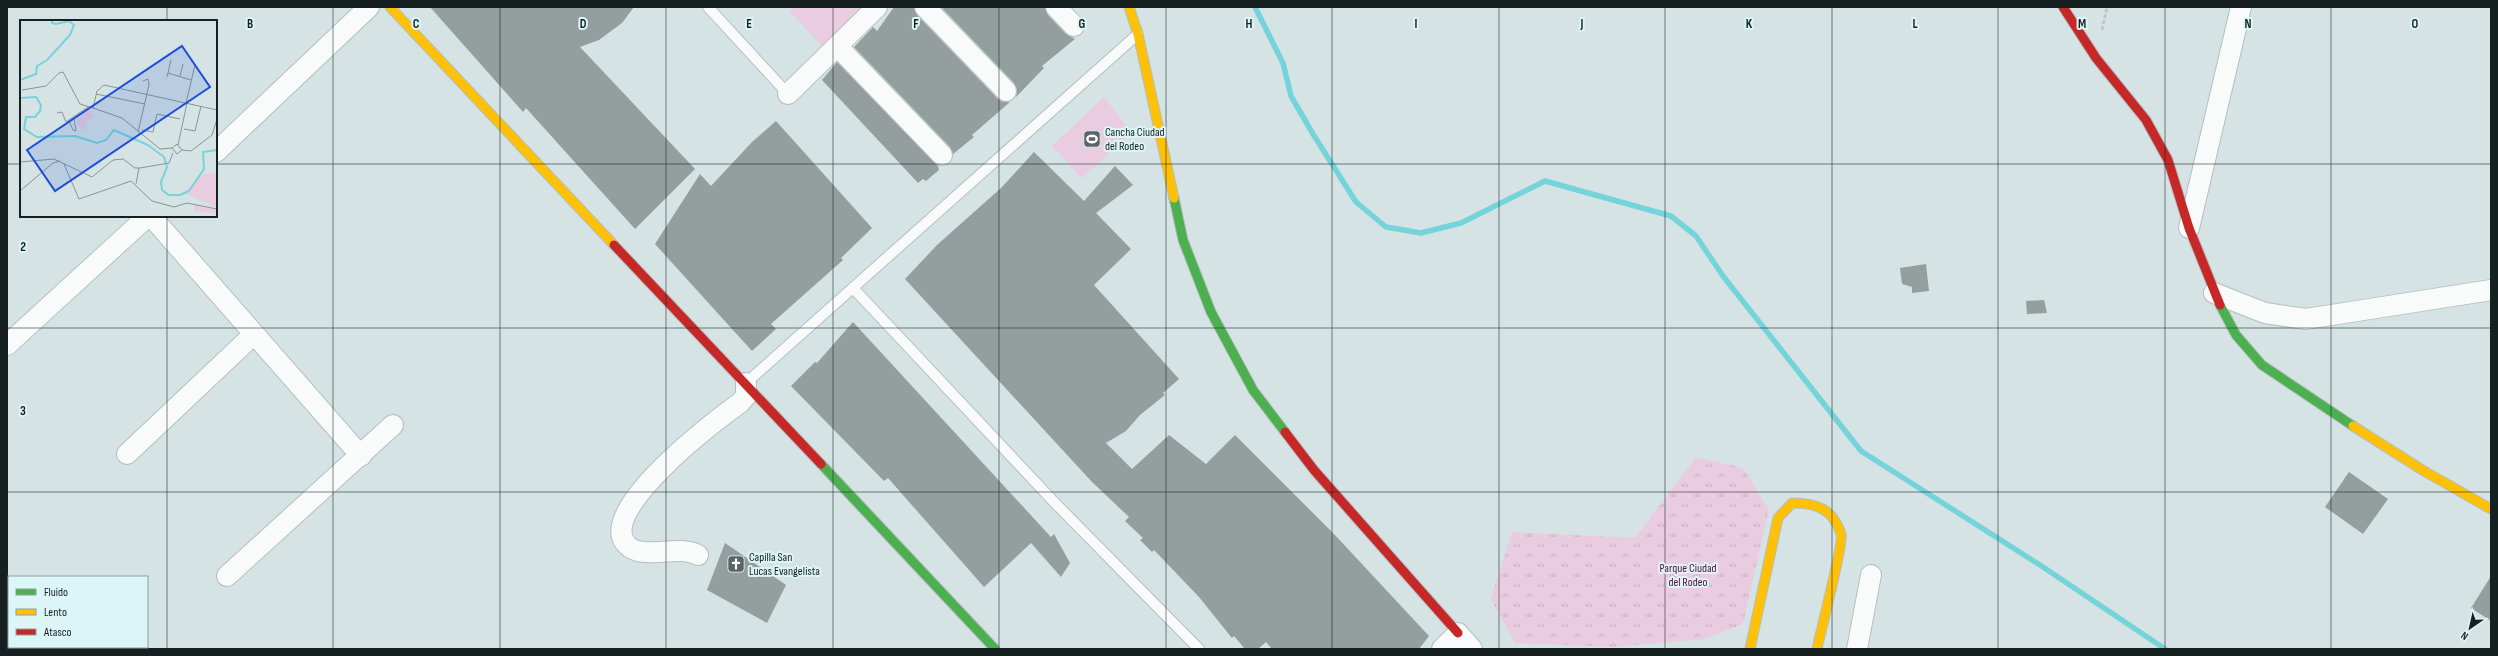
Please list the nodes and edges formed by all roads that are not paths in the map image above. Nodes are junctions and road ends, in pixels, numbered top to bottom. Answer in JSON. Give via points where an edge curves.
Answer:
{"nodes":[{"id":1,"x":369,"y":7,"type":"edge"},
{"id":2,"x":390,"y":7,"type":"edge"},
{"id":3,"x":708,"y":7,"type":"edge"},
{"id":4,"x":877,"y":7,"type":"edge"},
{"id":5,"x":925,"y":7,"type":"edge"},
{"id":6,"x":1056,"y":7,"type":"edge"},
{"id":7,"x":1129,"y":7,"type":"edge"},
{"id":8,"x":2063,"y":7,"type":"edge"},
{"id":9,"x":2241,"y":7,"type":"edge"},
{"id":10,"x":1074,"y":26,"type":"dead end"},
{"id":11,"x":1138,"y":34,"type":"junction"},
{"id":12,"x":837,"y":46,"type":"junction"},
{"id":13,"x":1006,"y":91,"type":"dead end"},
{"id":14,"x":788,"y":94,"type":"joint"},
{"id":15,"x":217,"y":151,"type":"edge"},
{"id":16,"x":942,"y":155,"type":"dead end"},
{"id":17,"x":149,"y":217,"type":"edge"},
{"id":18,"x":151,"y":217,"type":"edge"},
{"id":19,"x":2189,"y":228,"type":"junction"},
{"id":20,"x":853,"y":288,"type":"junction"},
{"id":21,"x":2491,"y":290,"type":"edge"},
{"id":22,"x":2214,"y":293,"type":"junction"},
{"id":23,"x":253,"y":335,"type":"junction"},
{"id":24,"x":7,"y":345,"type":"edge"},
{"id":25,"x":746,"y":383,"type":"junction"},
{"id":26,"x":393,"y":425,"type":"dead end"},
{"id":27,"x":127,"y":454,"type":"dead end"},
{"id":28,"x":361,"y":456,"type":"junction"},
{"id":29,"x":2491,"y":509,"type":"edge"},
{"id":30,"x":698,"y":555,"type":"dead end"},
{"id":31,"x":1871,"y":575,"type":"dead end"},
{"id":32,"x":227,"y":576,"type":"dead end"},
{"id":33,"x":1458,"y":632,"type":"junction"},
{"id":34,"x":994,"y":649,"type":"edge"},
{"id":35,"x":1199,"y":649,"type":"edge"},
{"id":36,"x":1442,"y":649,"type":"edge"},
{"id":37,"x":1472,"y":649,"type":"edge"},
{"id":38,"x":1750,"y":649,"type":"edge"},
{"id":39,"x":1817,"y":649,"type":"edge"},
{"id":40,"x":1857,"y":649,"type":"edge"}],
"edges":[{"from":1,"to":15,"type":"street"},
{"from":2,"to":25,"type":"street"},
{"from":3,"to":14,"type":"lane"},
{"from":4,"to":12,"type":"street"},
{"from":5,"to":13,"type":"street"},
{"from":6,"to":10,"type":"street"},
{"from":7,"to":11,"type":"street"},
{"from":8,"to":19,"type":"street","via":[[2096,58],[2146,120],[2168,160]]},
{"from":9,"to":19,"type":"street"},
{"from":11,"to":20,"type":"lane"},
{"from":11,"to":33,"type":"street","via":[[1183,240],[1211,312],[1253,390],[1314,470]]},
{"from":12,"to":14,"type":"street"},
{"from":12,"to":16,"type":"street"},
{"from":17,"to":24,"type":"street"},
{"from":18,"to":23,"type":"street"},
{"from":19,"to":22,"type":"street"},
{"from":20,"to":25,"type":"lane"},
{"from":20,"to":35,"type":"lane","via":[[1049,497]]},
{"from":21,"to":22,"type":"street","via":[[2306,319],[2265,313]]},
{"from":22,"to":29,"type":"street","via":[[2236,335],[2262,365],[2424,471]]},
{"from":23,"to":27,"type":"street"},
{"from":23,"to":28,"type":"street"},
{"from":25,"to":30,"type":"street","via":[[746,396],[740,403],[681,448],[635,500],[625,520],[622,534],[632,549],[646,552],[678,549]]},
{"from":25,"to":34,"type":"street"},
{"from":26,"to":28,"type":"street"},
{"from":28,"to":32,"type":"street"},
{"from":31,"to":40,"type":"street"},
{"from":33,"to":36,"type":"street"},
{"from":33,"to":37,"type":"street"},
{"from":38,"to":39,"type":"street","via":[[1778,518],[1792,503],[1812,503],[1832,515],[1842,536]]}]}
